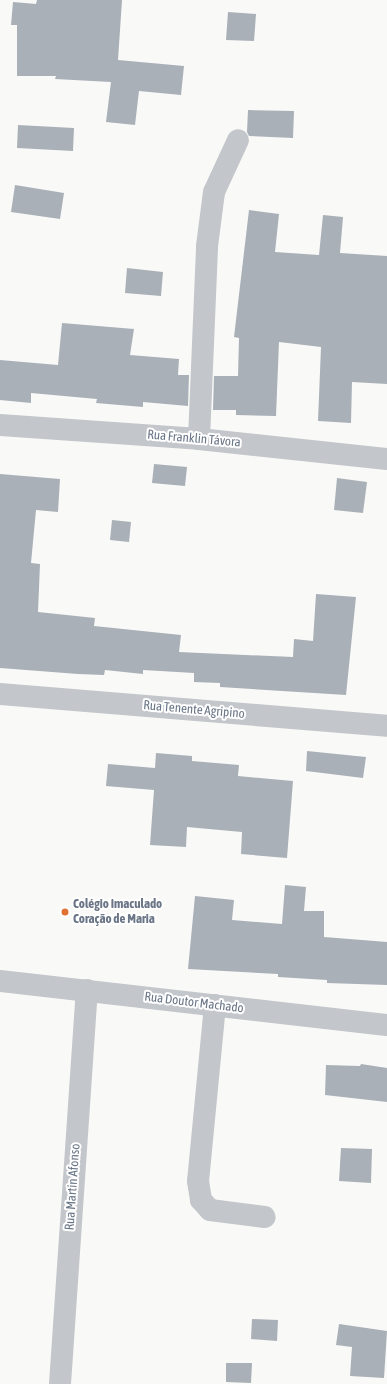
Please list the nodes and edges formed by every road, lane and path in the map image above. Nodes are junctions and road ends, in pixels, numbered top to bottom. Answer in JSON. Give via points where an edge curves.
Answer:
{"nodes":[{"id":1,"x":238,"y":140,"type":"dead end"},
{"id":2,"x":0,"y":425,"type":"edge"},
{"id":3,"x":199,"y":439,"type":"junction"},
{"id":4,"x":387,"y":459,"type":"edge"},
{"id":5,"x":0,"y":694,"type":"edge"},
{"id":6,"x":387,"y":726,"type":"edge"},
{"id":7,"x":0,"y":982,"type":"edge"},
{"id":8,"x":87,"y":990,"type":"junction"},
{"id":9,"x":215,"y":1005,"type":"junction"},
{"id":10,"x":387,"y":1025,"type":"edge"},
{"id":11,"x":265,"y":1217,"type":"dead end"},
{"id":12,"x":60,"y":1384,"type":"edge"}],
"edges":[{"from":1,"to":3,"type":"street","via":[[214,192],[207,246]]},
{"from":2,"to":3,"type":"street","name":"Rua Franklin Távora"},
{"from":3,"to":4,"type":"street","name":"Rua Franklin Távora"},
{"from":5,"to":6,"type":"street","name":"Rua Tenente Agripino"},
{"from":7,"to":8,"type":"street","name":"Rua Doutor Machado"},
{"from":8,"to":9,"type":"street","name":"Rua Doutor Machado"},
{"from":8,"to":12,"type":"street","name":"Rua Martin Afonso"},
{"from":9,"to":10,"type":"street","name":"Rua Doutor Machado"},
{"from":9,"to":11,"type":"street","via":[[198,1181],[201,1200],[210,1210]]}]}
